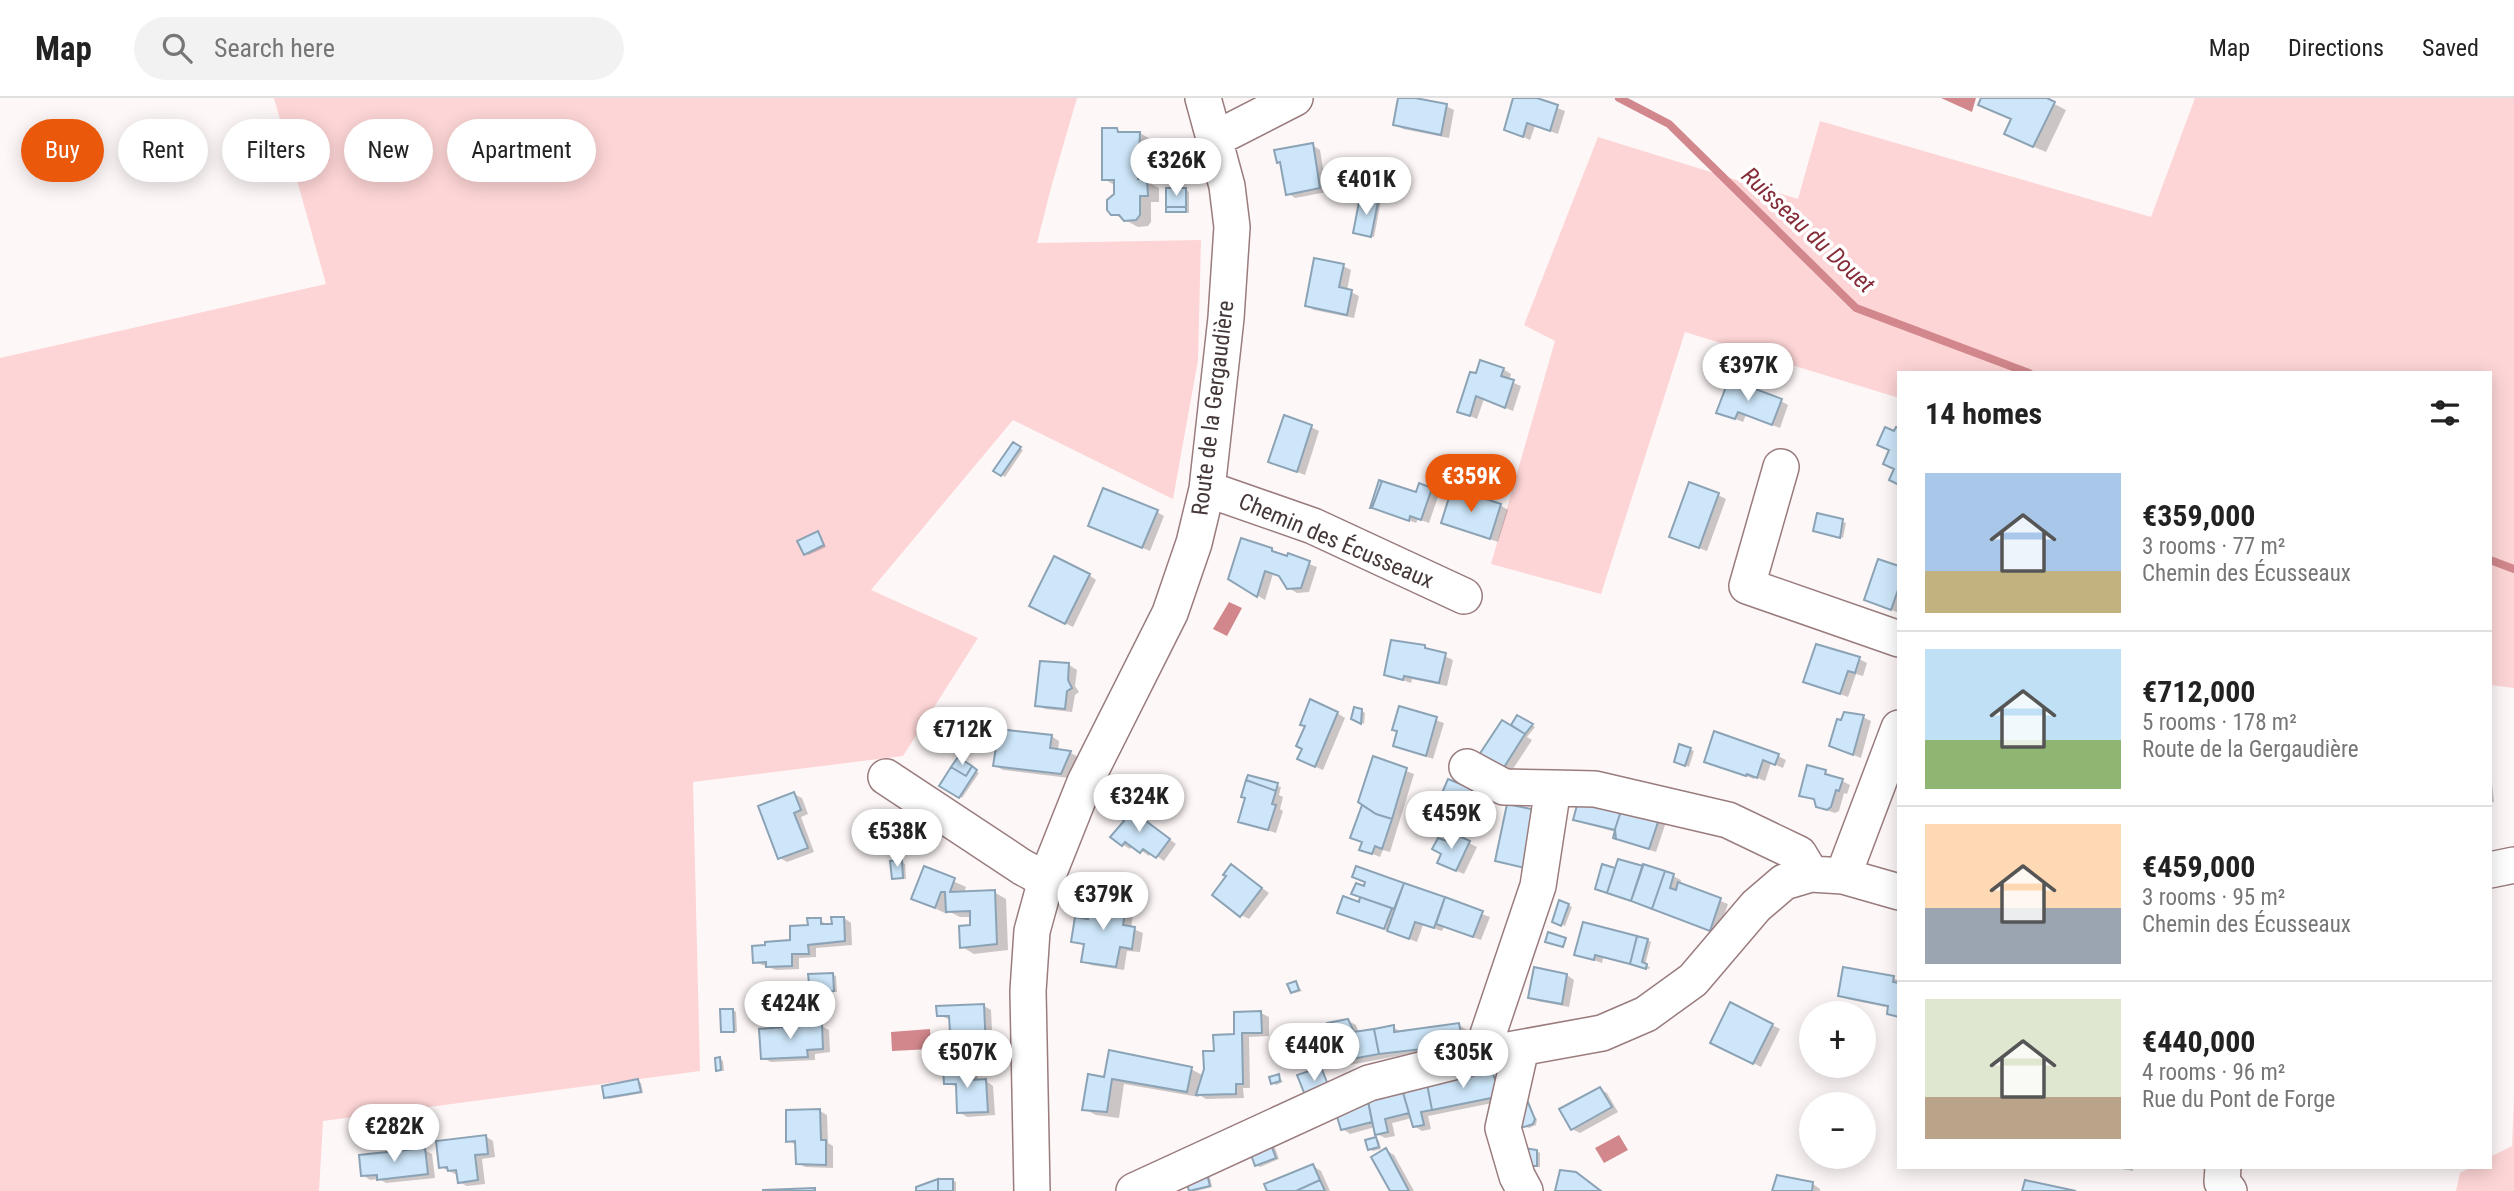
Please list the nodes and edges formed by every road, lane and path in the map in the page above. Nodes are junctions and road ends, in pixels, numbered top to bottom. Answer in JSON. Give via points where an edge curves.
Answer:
{"nodes":[{"id":1,"x":1203,"y":98,"type":"edge"},
{"id":2,"x":1295,"y":98,"type":"edge"},
{"id":3,"x":1213,"y":139,"type":"junction"},
{"id":4,"x":1781,"y":467,"type":"dead end"},
{"id":5,"x":1207,"y":489,"type":"junction"},
{"id":6,"x":1464,"y":596,"type":"dead end"},
{"id":7,"x":1897,"y":638,"type":"edge"},
{"id":8,"x":1897,"y":732,"type":"edge"},
{"id":9,"x":1467,"y":767,"type":"dead end"},
{"id":10,"x":887,"y":777,"type":"dead end"},
{"id":11,"x":1553,"y":788,"type":"junction"},
{"id":12,"x":2514,"y":864,"type":"edge"},
{"id":13,"x":2492,"y":870,"type":"edge"},
{"id":14,"x":1827,"y":875,"type":"junction"},
{"id":15,"x":1046,"y":880,"type":"junction"},
{"id":16,"x":1897,"y":892,"type":"edge"},
{"id":17,"x":1521,"y":1048,"type":"junction"},
{"id":18,"x":1481,"y":1055,"type":"junction"},
{"id":19,"x":2223,"y":1169,"type":"edge"},
{"id":20,"x":1032,"y":1191,"type":"edge"},
{"id":21,"x":1134,"y":1191,"type":"edge"},
{"id":22,"x":1525,"y":1191,"type":"edge"},
{"id":23,"x":2229,"y":1191,"type":"edge"}],
"edges":[{"from":1,"to":3,"type":"street","name":"Route de la Gergaudière"},
{"from":2,"to":3,"type":"street"},
{"from":3,"to":5,"type":"street","name":"Route de la Gergaudière","via":[[1233,227]]},
{"from":4,"to":7,"type":"street","via":[[1747,586]]},
{"from":5,"to":6,"type":"street","name":"Chemin des Écusseaux","via":[[1313,526]]},
{"from":5,"to":15,"type":"street","name":"Route de la Gergaudière","via":[[1170,614],[1085,782]]},
{"from":8,"to":14,"type":"street"},
{"from":9,"to":11,"type":"street","via":[[1504,787]]},
{"from":10,"to":15,"type":"street"},
{"from":11,"to":14,"type":"street","via":[[1595,789],[1728,820],[1798,854]]},
{"from":11,"to":18,"type":"street","via":[[1538,886]]},
{"from":12,"to":13,"type":"street"},
{"from":14,"to":16,"type":"street"},
{"from":14,"to":17,"type":"street","via":[[1784,882],[1756,906],[1693,980],[1646,1014],[1602,1033]]},
{"from":15,"to":20,"type":"street","name":"Route de la Gergaudière","via":[[1032,931],[1028,991]]},
{"from":17,"to":18,"type":"street"},
{"from":17,"to":22,"type":"street","via":[[1503,1128]]},
{"from":18,"to":21,"type":"street","via":[[1369,1083]]},
{"from":19,"to":23,"type":"street","via":[[2222,1182]]}]}
